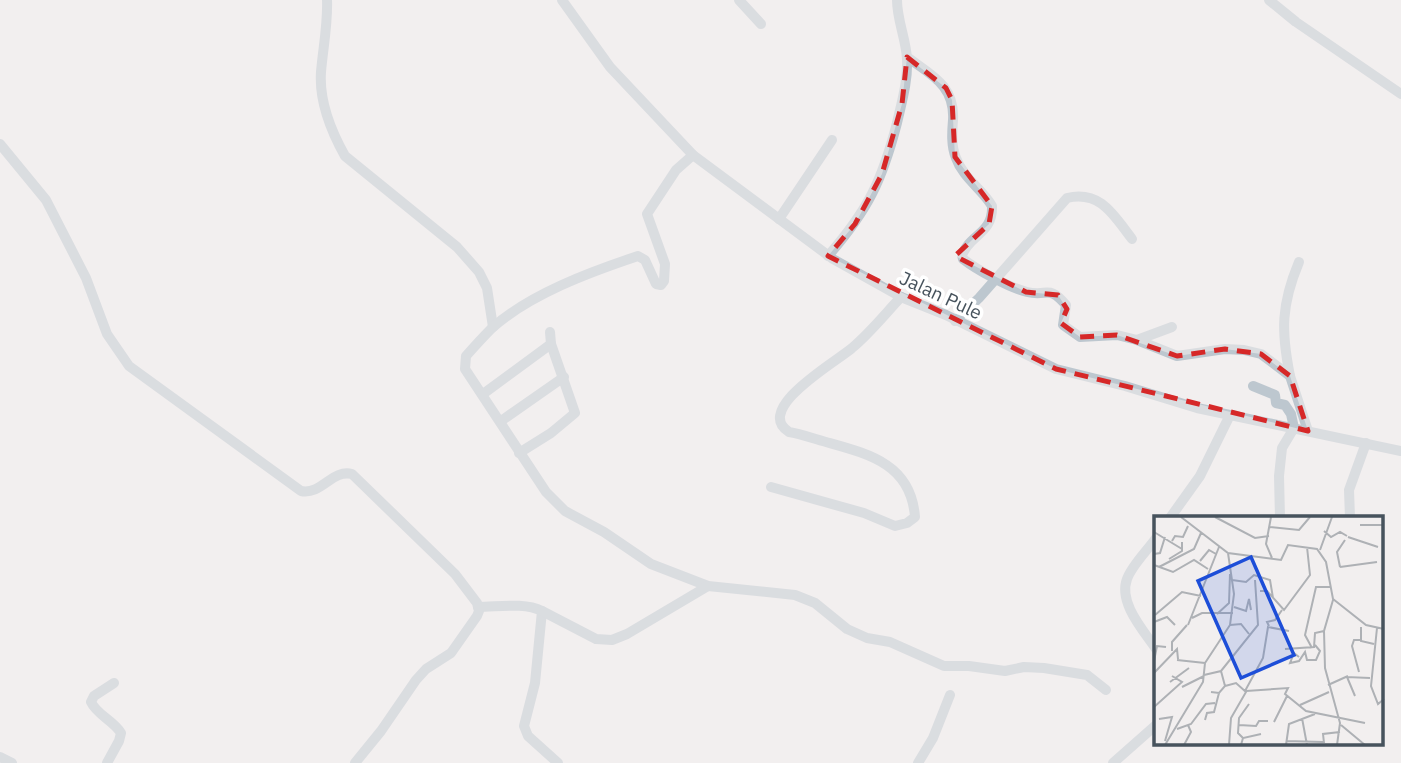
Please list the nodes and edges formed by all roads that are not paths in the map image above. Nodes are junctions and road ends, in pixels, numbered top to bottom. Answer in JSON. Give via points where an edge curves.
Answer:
{"nodes":[{"id":1,"x":327,"y":0,"type":"edge"},
{"id":2,"x":739,"y":0,"type":"edge"},
{"id":3,"x":897,"y":0,"type":"edge"},
{"id":4,"x":1269,"y":0,"type":"edge"},
{"id":5,"x":564,"y":1,"type":"edge"},
{"id":6,"x":761,"y":24,"type":"dead end"},
{"id":7,"x":907,"y":57,"type":"junction"},
{"id":8,"x":1401,"y":94,"type":"edge"},
{"id":9,"x":832,"y":140,"type":"dead end"},
{"id":10,"x":0,"y":144,"type":"edge"},
{"id":11,"x":692,"y":155,"type":"junction"},
{"id":12,"x":779,"y":219,"type":"junction"},
{"id":13,"x":1132,"y":239,"type":"dead end"},
{"id":14,"x":828,"y":256,"type":"junction"},
{"id":15,"x":1299,"y":262,"type":"dead end"},
{"id":16,"x":995,"y":278,"type":"junction"},
{"id":17,"x":901,"y":297,"type":"junction"},
{"id":18,"x":955,"y":321,"type":"junction"},
{"id":19,"x":493,"y":327,"type":"junction"},
{"id":20,"x":1172,"y":327,"type":"dead end"},
{"id":21,"x":550,"y":332,"type":"dead end"},
{"id":22,"x":1137,"y":340,"type":"junction"},
{"id":23,"x":551,"y":344,"type":"junction"},
{"id":24,"x":1290,"y":376,"type":"junction"},
{"id":25,"x":564,"y":377,"type":"junction"},
{"id":26,"x":1253,"y":386,"type":"dead end"},
{"id":27,"x":483,"y":394,"type":"junction"},
{"id":28,"x":1230,"y":415,"type":"junction"},
{"id":29,"x":501,"y":421,"type":"junction"},
{"id":30,"x":1294,"y":428,"type":"junction"},
{"id":31,"x":1308,"y":430,"type":"junction"},
{"id":32,"x":1401,"y":439,"type":"edge"},
{"id":33,"x":1366,"y":443,"type":"junction"},
{"id":34,"x":1397,"y":450,"type":"edge"},
{"id":35,"x":519,"y":453,"type":"junction"},
{"id":36,"x":771,"y":487,"type":"dead end"},
{"id":37,"x":1171,"y":516,"type":"edge"},
{"id":38,"x":1280,"y":516,"type":"edge"},
{"id":39,"x":1350,"y":516,"type":"edge"},
{"id":40,"x":1154,"y":541,"type":"edge"},
{"id":41,"x":708,"y":586,"type":"junction"},
{"id":42,"x":478,"y":607,"type":"junction"},
{"id":43,"x":542,"y":611,"type":"junction"},
{"id":44,"x":1154,"y":646,"type":"edge"},
{"id":45,"x":114,"y":683,"type":"dead end"},
{"id":46,"x":1106,"y":690,"type":"dead end"},
{"id":47,"x":950,"y":695,"type":"dead end"},
{"id":48,"x":1154,"y":727,"type":"edge"},
{"id":49,"x":0,"y":757,"type":"edge"},
{"id":50,"x":12,"y":763,"type":"edge"},
{"id":51,"x":107,"y":763,"type":"edge"},
{"id":52,"x":355,"y":763,"type":"edge"},
{"id":53,"x":558,"y":763,"type":"edge"},
{"id":54,"x":918,"y":763,"type":"edge"},
{"id":55,"x":1113,"y":763,"type":"edge"}],
"edges":[{"from":1,"to":19,"type":"street","via":[[321,74],[323,101],[337,142],[345,156],[457,247],[479,272],[487,288]]},
{"from":2,"to":6,"type":"street"},
{"from":3,"to":7,"type":"street"},
{"from":4,"to":8,"type":"street"},
{"from":5,"to":11,"type":"street","name":"Jalan Pule","via":[[610,67]]},
{"from":7,"to":14,"type":"street","via":[[902,104],[882,174],[855,224]]},
{"from":7,"to":16,"type":"street","via":[[946,88],[952,100],[955,157],[992,206],[989,224],[962,255]]},
{"from":9,"to":12,"type":"street"},
{"from":10,"to":42,"type":"street","via":[[46,200],[86,278],[107,334],[129,366],[301,491],[315,490],[339,474],[352,474],[455,573]]},
{"from":11,"to":12,"type":"street","name":"Jalan Pule"},
{"from":11,"to":19,"type":"street","via":[[676,170],[647,214],[666,264],[661,285],[638,256],[548,291]]},
{"from":12,"to":14,"type":"street","name":"Jalan Pule"},
{"from":13,"to":16,"type":"street","via":[[1098,200],[1087,195],[1067,198]]},
{"from":14,"to":17,"type":"street","name":"Jalan Pule"},
{"from":15,"to":24,"type":"street","via":[[1283,317]]},
{"from":16,"to":18,"type":"street"},
{"from":16,"to":22,"type":"street","via":[[1029,292],[1058,295],[1066,305],[1063,325],[1077,336],[1111,334]]},
{"from":17,"to":18,"type":"street","name":"Jalan Pule"},
{"from":17,"to":36,"type":"street","via":[[851,349],[804,382],[787,403],[781,424],[789,432],[871,454],[884,463],[910,493],[915,517],[895,526]]},
{"from":18,"to":28,"type":"street","name":"Jalan Pule","via":[[1056,369]]},
{"from":19,"to":27,"type":"street","via":[[466,356],[465,369]]},
{"from":20,"to":22,"type":"street"},
{"from":21,"to":23,"type":"street"},
{"from":22,"to":24,"type":"street","via":[[1177,356],[1244,350],[1261,354]]},
{"from":23,"to":25,"type":"street"},
{"from":23,"to":27,"type":"street"},
{"from":24,"to":31,"type":"street"},
{"from":25,"to":29,"type":"street"},
{"from":25,"to":35,"type":"street","via":[[575,413]]},
{"from":26,"to":30,"type":"street","via":[[1275,395],[1276,403],[1288,408]]},
{"from":27,"to":29,"type":"street"},
{"from":28,"to":30,"type":"street","name":"Jalan Pule"},
{"from":28,"to":37,"type":"street","via":[[1200,476]]},
{"from":29,"to":35,"type":"street"},
{"from":30,"to":31,"type":"street","name":"Jalan Pule"},
{"from":30,"to":38,"type":"street","via":[[1282,448]]},
{"from":31,"to":33,"type":"street","name":"Jalan Pule"},
{"from":32,"to":34,"type":"street"},
{"from":33,"to":34,"type":"street","name":"Jalan Pule"},
{"from":33,"to":39,"type":"street","via":[[1349,490]]},
{"from":35,"to":41,"type":"street","via":[[565,511],[651,564]]},
{"from":40,"to":44,"type":"street","via":[[1128,578],[1125,590],[1135,617]]},
{"from":41,"to":43,"type":"street","via":[[612,640],[596,639]]},
{"from":41,"to":46,"type":"street","via":[[795,596],[815,603],[847,629],[944,666],[1005,671],[1044,668],[1087,675]]},
{"from":42,"to":43,"type":"street"},
{"from":42,"to":52,"type":"street","via":[[475,621],[451,653],[416,680]]},
{"from":43,"to":53,"type":"street","via":[[535,683],[524,726],[528,736]]},
{"from":45,"to":51,"type":"street","via":[[91,702],[121,733]]},
{"from":47,"to":54,"type":"street"},
{"from":48,"to":55,"type":"street"},
{"from":49,"to":50,"type":"street"}]}
